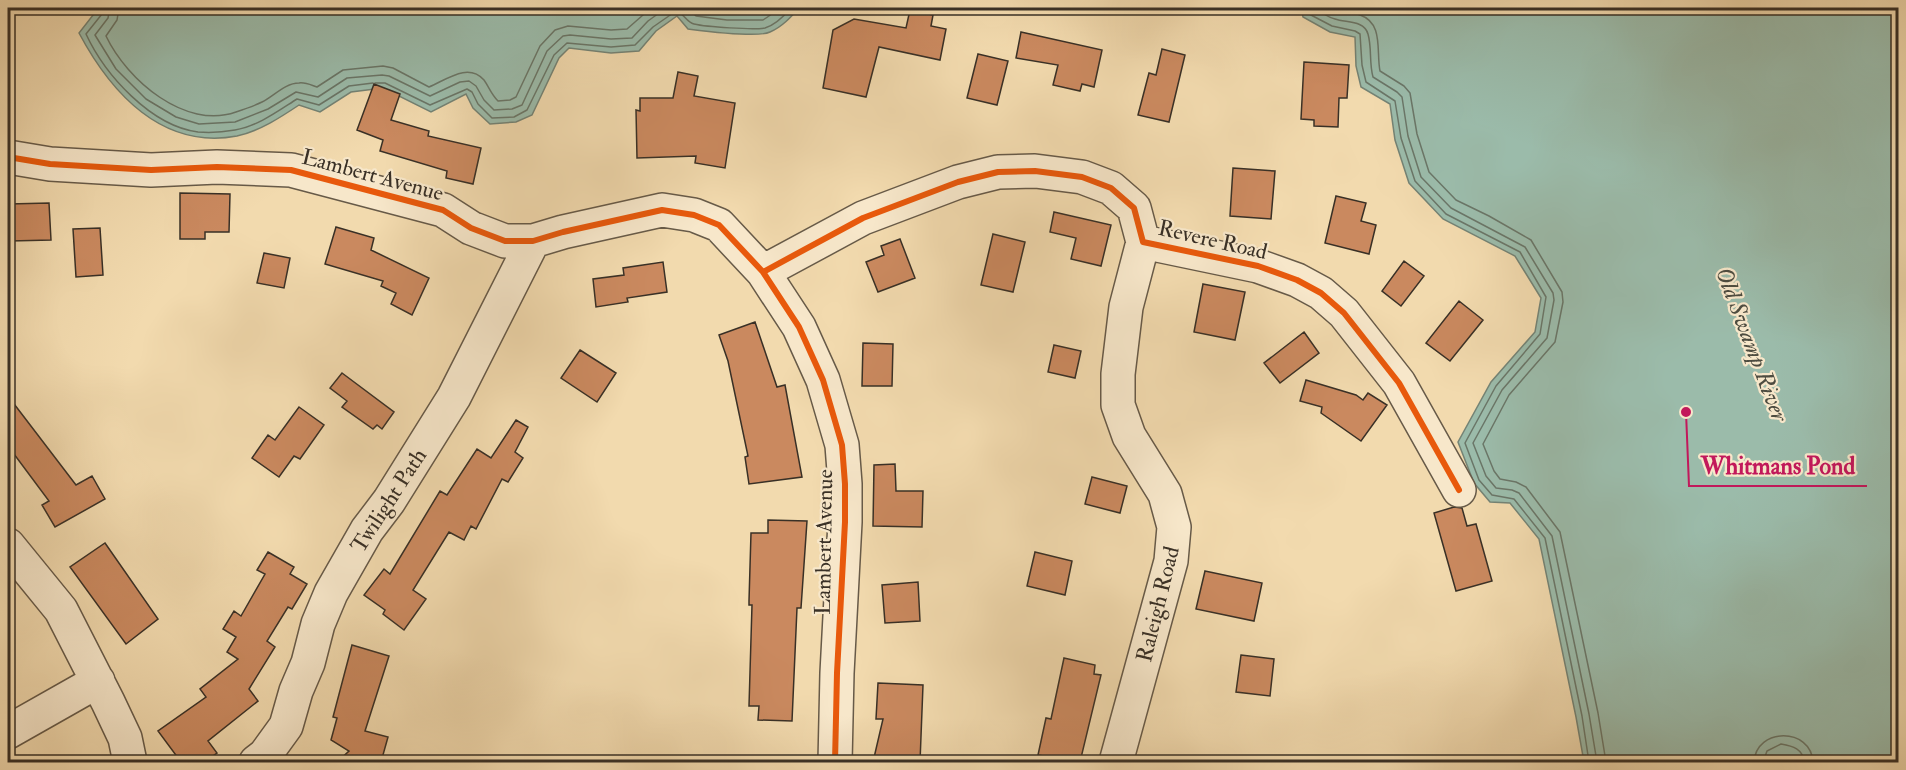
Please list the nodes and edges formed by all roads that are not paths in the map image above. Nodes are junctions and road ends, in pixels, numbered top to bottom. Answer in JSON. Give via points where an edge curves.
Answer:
{"nodes":[{"id":1,"x":8,"y":157,"type":"edge"},
{"id":2,"x":533,"y":241,"type":"junction"},
{"id":3,"x":1143,"y":242,"type":"junction"},
{"id":4,"x":763,"y":272,"type":"junction"},
{"id":5,"x":1460,"y":490,"type":"dead end"},
{"id":6,"x":8,"y":545,"type":"edge"},
{"id":7,"x":98,"y":681,"type":"junction"},
{"id":8,"x":8,"y":732,"type":"edge"},
{"id":9,"x":130,"y":762,"type":"edge"},
{"id":10,"x":256,"y":762,"type":"edge"},
{"id":11,"x":835,"y":762,"type":"edge"},
{"id":12,"x":1116,"y":762,"type":"edge"}],
"edges":[{"from":1,"to":2,"type":"street","name":"Lambert Avenue","via":[[50,164],[151,170],[291,170],[443,210],[471,228],[505,241]]},
{"from":2,"to":4,"type":"street","name":"Lambert Avenue","via":[[662,210],[694,215],[719,225]]},
{"from":2,"to":10,"type":"street","name":"Twilight Path","via":[[454,397],[367,530],[332,593],[318,624],[286,726]]},
{"from":3,"to":4,"type":"street","name":"Revere Road","via":[[1134,208],[1111,188],[1082,177],[1035,171],[998,172],[958,182],[863,218]]},
{"from":3,"to":5,"type":"street","name":"Revere Road","via":[[1258,266],[1297,279],[1321,293],[1344,313],[1399,383]]},
{"from":3,"to":12,"type":"street","name":"Raleigh Road","via":[[1126,307],[1118,405],[1129,436],[1165,494],[1174,528],[1171,561]]},
{"from":4,"to":11,"type":"street","name":"Lambert Avenue","via":[[799,327],[823,380],[842,445],[845,494]]},
{"from":6,"to":7,"type":"street","via":[[61,610]]},
{"from":7,"to":8,"type":"street"},
{"from":7,"to":9,"type":"street","via":[[124,738]]}]}
